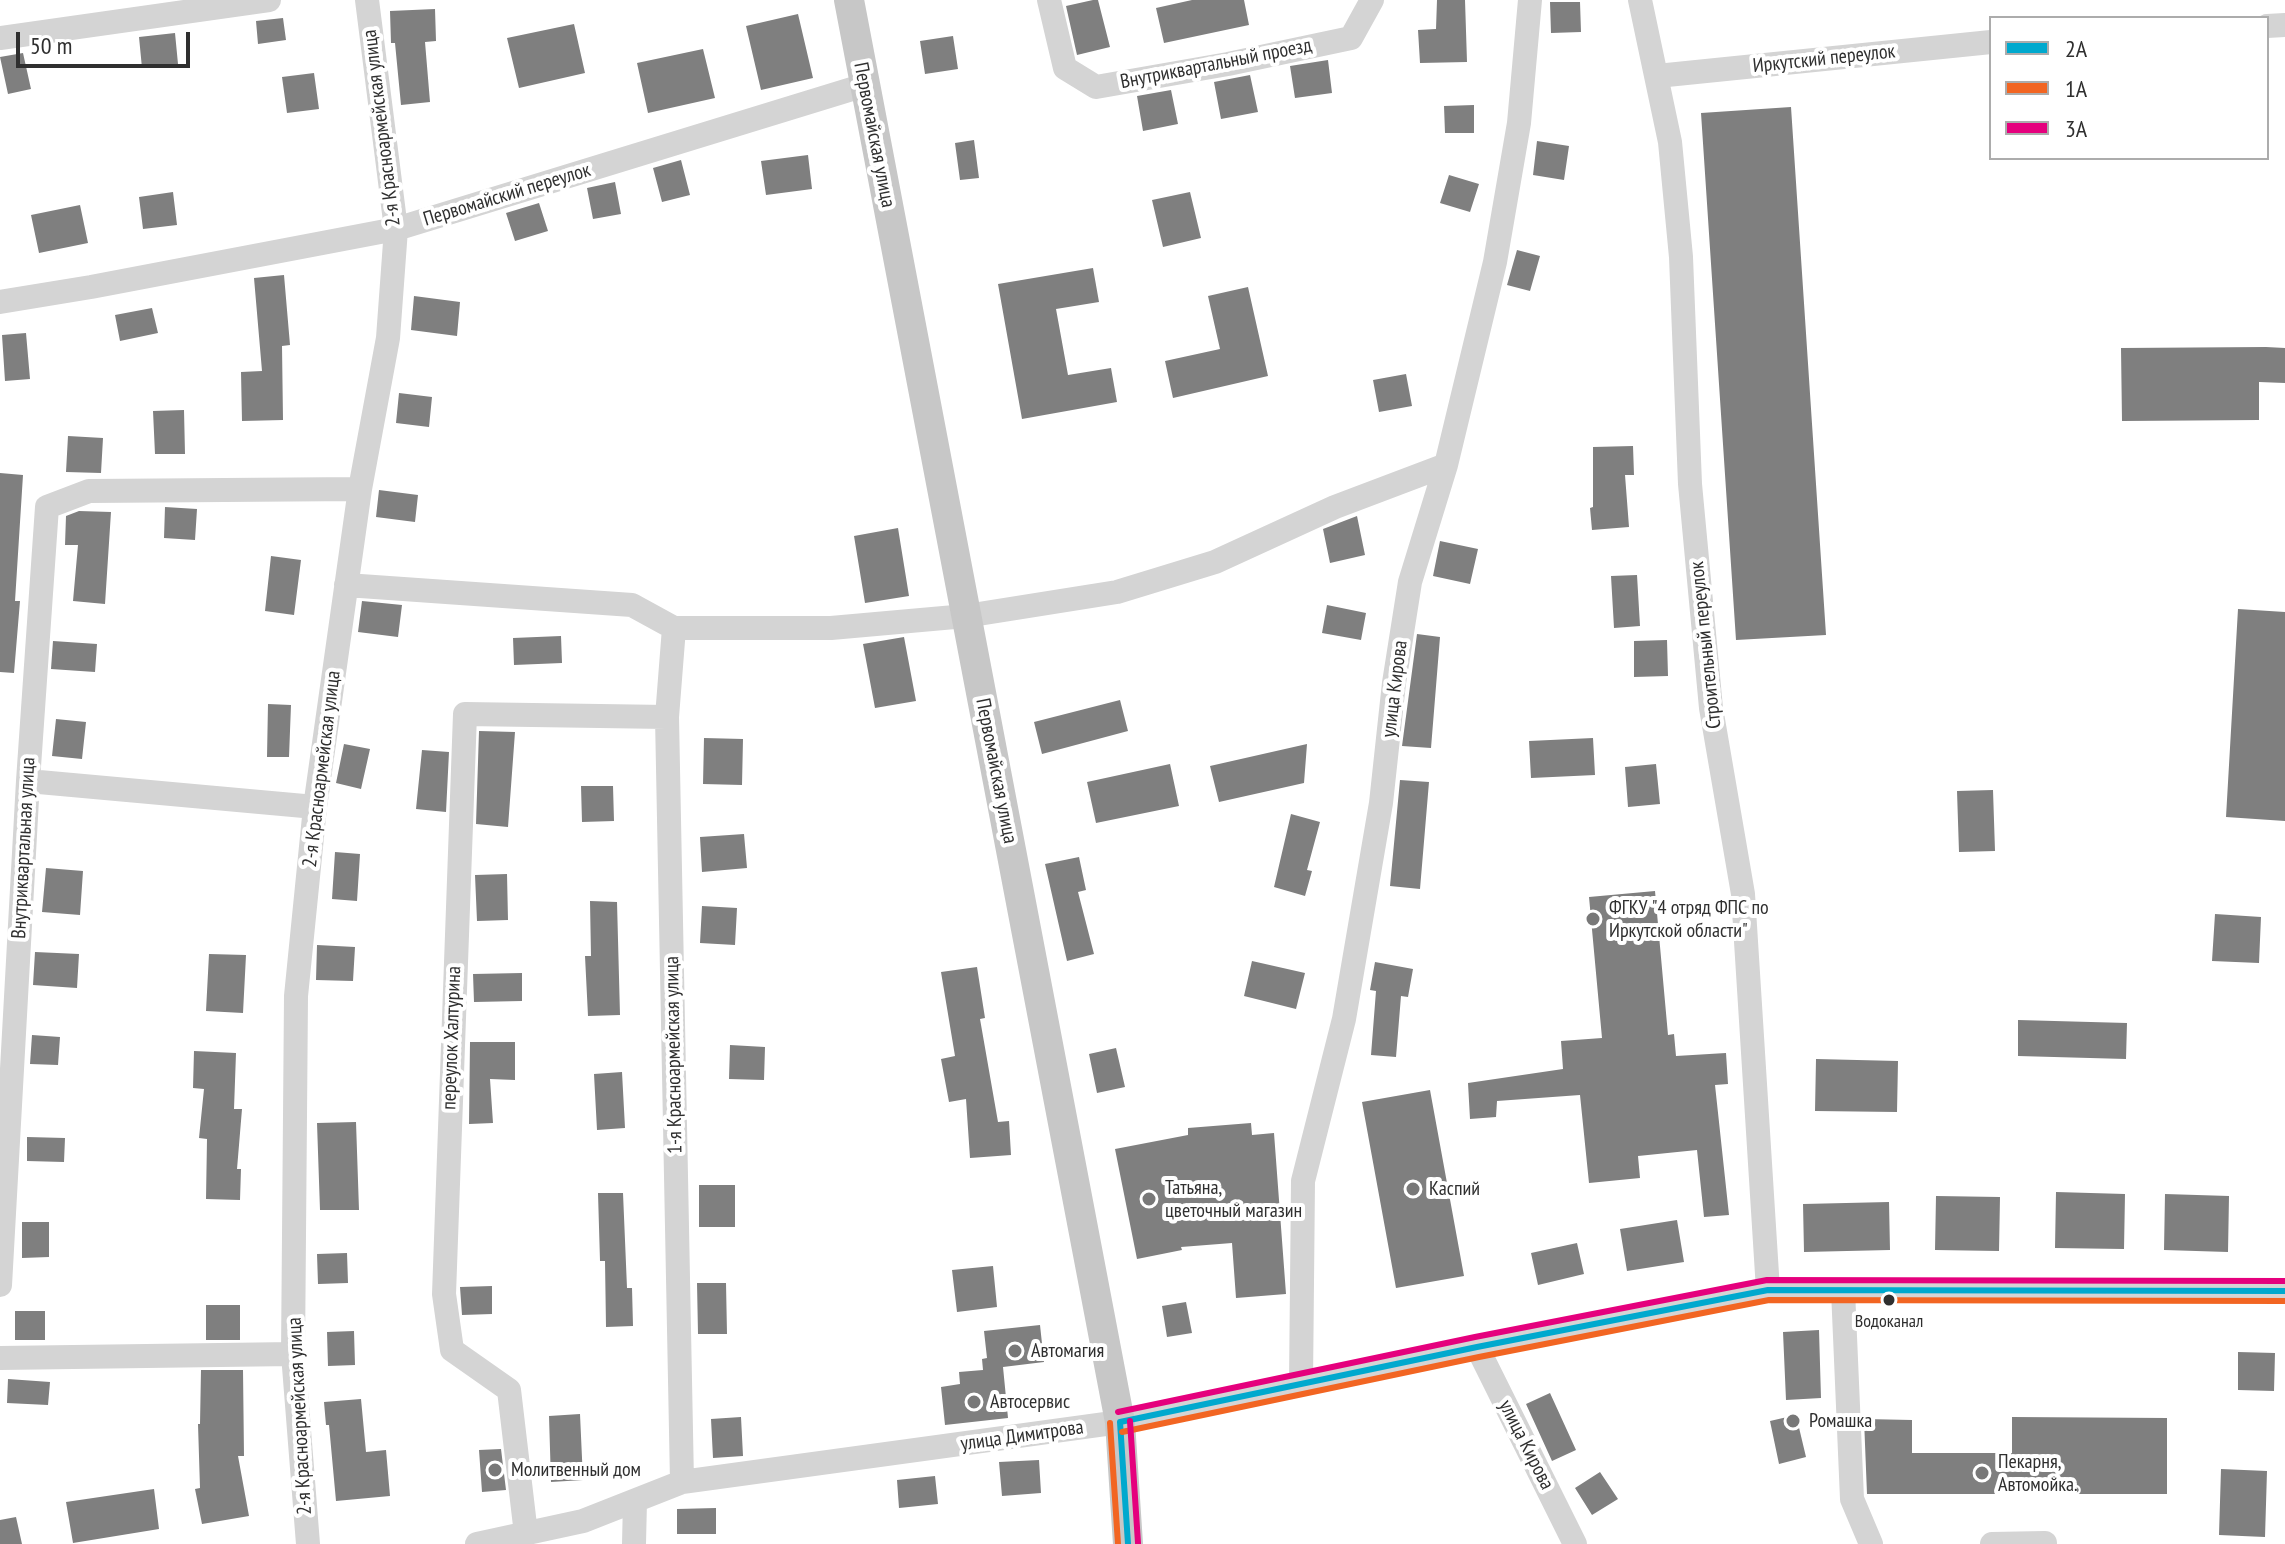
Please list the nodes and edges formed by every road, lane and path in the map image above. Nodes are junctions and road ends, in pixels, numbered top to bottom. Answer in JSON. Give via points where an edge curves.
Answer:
{"nodes":[{"id":1,"x":269,"y":0,"type":"edge"},
{"id":2,"x":367,"y":0,"type":"edge"},
{"id":3,"x":849,"y":0,"type":"edge"},
{"id":4,"x":1049,"y":0,"type":"edge"},
{"id":5,"x":1372,"y":0,"type":"edge"},
{"id":6,"x":1530,"y":0,"type":"edge"},
{"id":7,"x":1640,"y":0,"type":"edge"},
{"id":8,"x":0,"y":38,"type":"edge"},
{"id":9,"x":1989,"y":42,"type":"edge"},
{"id":10,"x":1657,"y":76,"type":"junction"},
{"id":11,"x":865,"y":85,"type":"junction"},
{"id":12,"x":396,"y":229,"type":"junction"},
{"id":13,"x":0,"y":302,"type":"edge"},
{"id":14,"x":1446,"y":465,"type":"junction"},
{"id":15,"x":360,"y":489,"type":"junction"},
{"id":16,"x":346,"y":585,"type":"junction"},
{"id":17,"x":966,"y":616,"type":"junction"},
{"id":18,"x":674,"y":628,"type":"junction"},
{"id":19,"x":667,"y":717,"type":"junction"},
{"id":20,"x":28,"y":781,"type":"junction"},
{"id":21,"x":315,"y":807,"type":"junction"},
{"id":22,"x":0,"y":1285,"type":"edge"},
{"id":23,"x":1768,"y":1290,"type":"junction"},
{"id":24,"x":1843,"y":1290,"type":"junction"},
{"id":25,"x":2285,"y":1291,"type":"edge"},
{"id":26,"x":1477,"y":1347,"type":"junction"},
{"id":27,"x":293,"y":1354,"type":"junction"},
{"id":28,"x":0,"y":1358,"type":"edge"},
{"id":29,"x":1301,"y":1384,"type":"junction"},
{"id":30,"x":1120,"y":1422,"type":"junction"},
{"id":31,"x":682,"y":1482,"type":"junction"},
{"id":32,"x":635,"y":1501,"type":"junction"},
{"id":33,"x":526,"y":1534,"type":"junction"},
{"id":34,"x":2045,"y":1543,"type":"edge"},
{"id":35,"x":308,"y":1544,"type":"edge"},
{"id":36,"x":477,"y":1544,"type":"edge"},
{"id":37,"x":634,"y":1544,"type":"edge"},
{"id":38,"x":1128,"y":1544,"type":"edge"},
{"id":39,"x":1575,"y":1544,"type":"edge"},
{"id":40,"x":1871,"y":1544,"type":"edge"},
{"id":41,"x":1992,"y":1544,"type":"edge"}],
"edges":[{"from":1,"to":8,"type":"street"},
{"from":2,"to":12,"type":"street","name":"2-я Красноармейская улица"},
{"from":3,"to":11,"type":"main road","name":"Первомайская улица"},
{"from":4,"to":5,"type":"street","name":"Внутриквартальный проезд","via":[[1065,68],[1096,87],[1351,38]]},
{"from":6,"to":14,"type":"street","name":"улица Кирова","via":[[1519,123],[1498,247]]},
{"from":7,"to":10,"type":"street","name":"Строительный переулок"},
{"from":9,"to":10,"type":"street","name":"Иркутский переулок"},
{"from":10,"to":23,"type":"street","name":"Строительный переулок","via":[[1670,142],[1681,257],[1690,484],[1711,708],[1743,894]]},
{"from":11,"to":12,"type":"street","name":"Первомайский переулок"},
{"from":11,"to":17,"type":"main road","name":"Первомайская улица"},
{"from":12,"to":13,"type":"street","name":"Первомайский переулок"},
{"from":12,"to":15,"type":"street","name":"2-я Красноармейская улица","via":[[388,338]]},
{"from":14,"to":17,"type":"street","via":[[1335,507],[1215,562],[1117,592]]},
{"from":14,"to":29,"type":"street","name":"улица Кирова","via":[[1410,582],[1381,803],[1344,1019],[1303,1181]]},
{"from":15,"to":16,"type":"street","name":"2-я Красноармейская улица"},
{"from":15,"to":20,"type":"street","name":"Внутриквартальная улица","via":[[89,491],[47,507]]},
{"from":16,"to":18,"type":"street","via":[[632,605]]},
{"from":16,"to":21,"type":"street","name":"2-я Красноармейская улица"},
{"from":17,"to":18,"type":"street","via":[[831,628]]},
{"from":17,"to":30,"type":"main road","name":"Первомайская улица"},
{"from":18,"to":19,"type":"street","name":"1-я Красноармейская улица"},
{"from":19,"to":31,"type":"street","name":"1-я Красноармейская улица"},
{"from":19,"to":33,"type":"street","name":"переулок Халтурина","via":[[465,714],[444,1294],[452,1350],[509,1390]]},
{"from":20,"to":21,"type":"street"},
{"from":20,"to":22,"type":"street","name":"Внутриквартальная улица"},
{"from":21,"to":27,"type":"street","name":"2-я Красноармейская улица","via":[[296,996]]},
{"from":23,"to":24,"type":"street","name":"улица Димитрова"},
{"from":23,"to":26,"type":"street","name":"улица Димитрова"},
{"from":24,"to":25,"type":"street","name":"улица Димитрова"},
{"from":24,"to":40,"type":"street","via":[[1852,1499]]},
{"from":26,"to":29,"type":"street","name":"улица Димитрова"},
{"from":26,"to":39,"type":"street","name":"улица Кирова"},
{"from":27,"to":28,"type":"street"},
{"from":27,"to":35,"type":"street","name":"2-я Красноармейская улица"},
{"from":29,"to":30,"type":"street","name":"улица Димитрова"},
{"from":30,"to":31,"type":"street","name":"улица Димитрова"},
{"from":30,"to":38,"type":"main road","name":"Первомайская улица"},
{"from":31,"to":32,"type":"street","name":"улица Димитрова"},
{"from":32,"to":33,"type":"street","name":"улица Димитрова","via":[[583,1521]]},
{"from":32,"to":37,"type":"street"},
{"from":33,"to":36,"type":"street","name":"улица Димитрова"},
{"from":34,"to":41,"type":"street"}]}
